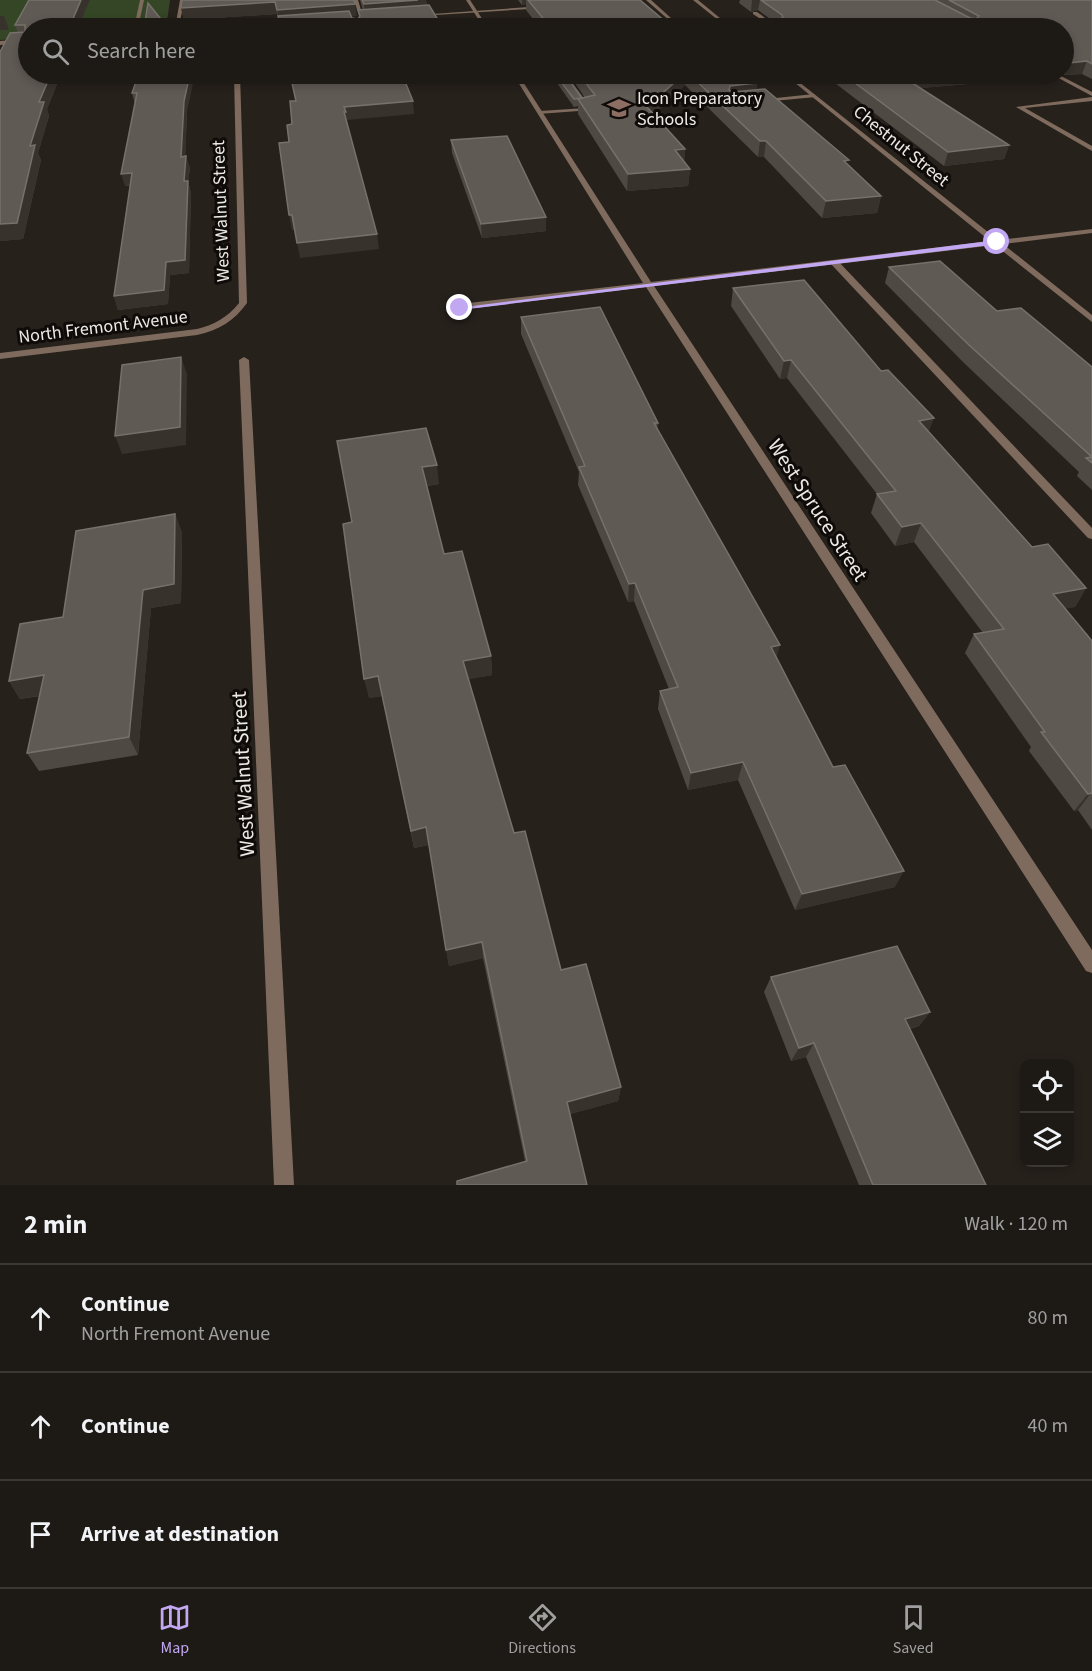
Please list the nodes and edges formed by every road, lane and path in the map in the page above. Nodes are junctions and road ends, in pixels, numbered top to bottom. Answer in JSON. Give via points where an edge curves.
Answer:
{"nodes":[{"id":1,"x":142,"y":0,"type":"edge"},
{"id":2,"x":182,"y":0,"type":"edge"},
{"id":3,"x":356,"y":0,"type":"edge"},
{"id":4,"x":468,"y":0,"type":"edge"},
{"id":5,"x":648,"y":0,"type":"edge"},
{"id":6,"x":695,"y":0,"type":"edge"},
{"id":7,"x":550,"y":6,"type":"edge"},
{"id":8,"x":476,"y":11,"type":"junction"},
{"id":9,"x":755,"y":13,"type":"dead end"},
{"id":10,"x":417,"y":15,"type":"edge"},
{"id":11,"x":138,"y":18,"type":"edge"},
{"id":12,"x":179,"y":18,"type":"edge"},
{"id":13,"x":362,"y":18,"type":"edge"},
{"id":14,"x":480,"y":18,"type":"edge"},
{"id":15,"x":669,"y":18,"type":"edge"},
{"id":16,"x":718,"y":18,"type":"edge"},
{"id":17,"x":762,"y":18,"type":"edge"},
{"id":18,"x":18,"y":42,"type":"edge"},
{"id":19,"x":0,"y":43,"type":"edge"},
{"id":20,"x":237,"y":84,"type":"edge"},
{"id":21,"x":521,"y":84,"type":"edge"},
{"id":22,"x":571,"y":84,"type":"edge"},
{"id":23,"x":799,"y":84,"type":"edge"},
{"id":24,"x":1073,"y":84,"type":"edge"},
{"id":25,"x":1092,"y":94,"type":"edge"},
{"id":26,"x":814,"y":96,"type":"junction"},
{"id":27,"x":1092,"y":99,"type":"edge"},
{"id":28,"x":754,"y":101,"type":"edge"},
{"id":29,"x":540,"y":113,"type":"junction"},
{"id":30,"x":1092,"y":150,"type":"edge"},
{"id":31,"x":1092,"y":231,"type":"edge"},
{"id":32,"x":997,"y":242,"type":"junction"},
{"id":33,"x":834,"y":262,"type":"junction"},
{"id":34,"x":648,"y":284,"type":"junction"},
{"id":35,"x":460,"y":308,"type":"dead end"},
{"id":36,"x":1092,"y":319,"type":"edge"},
{"id":37,"x":209,"y":330,"type":"joint"},
{"id":38,"x":0,"y":356,"type":"edge"},
{"id":39,"x":244,"y":360,"type":"dead end"},
{"id":40,"x":1092,"y":535,"type":"edge"},
{"id":41,"x":1092,"y":965,"type":"edge"},
{"id":42,"x":284,"y":1185,"type":"edge"}],
"edges":[{"from":1,"to":11,"type":"street"},
{"from":2,"to":12,"type":"street"},
{"from":3,"to":13,"type":"street"},
{"from":4,"to":8,"type":"street"},
{"from":5,"to":15,"type":"street"},
{"from":6,"to":16,"type":"street"},
{"from":7,"to":8,"type":"street"},
{"from":8,"to":10,"type":"street"},
{"from":8,"to":14,"type":"street"},
{"from":9,"to":17,"type":"street"},
{"from":18,"to":19,"type":"street"},
{"from":20,"to":37,"type":"street","name":"West Walnut Street","via":[[243,303],[233,317]]},
{"from":21,"to":29,"type":"street","name":"West Spruce Street"},
{"from":22,"to":29,"type":"street","via":[[590,109]]},
{"from":23,"to":26,"type":"street","name":"Chestnut Street"},
{"from":24,"to":25,"type":"street"},
{"from":26,"to":28,"type":"street"},
{"from":26,"to":32,"type":"street","name":"Chestnut Street"},
{"from":27,"to":30,"type":"street","via":[[1019,107]]},
{"from":29,"to":34,"type":"street","name":"West Spruce Street"},
{"from":31,"to":32,"type":"street"},
{"from":32,"to":33,"type":"street"},
{"from":32,"to":36,"type":"street","name":"Chestnut Street"},
{"from":33,"to":34,"type":"street"},
{"from":33,"to":40,"type":"street"},
{"from":34,"to":35,"type":"street"},
{"from":34,"to":41,"type":"street","name":"West Spruce Street"},
{"from":37,"to":38,"type":"street","name":"North Fremont Avenue"},
{"from":39,"to":42,"type":"street","name":"West Walnut Street"}]}
